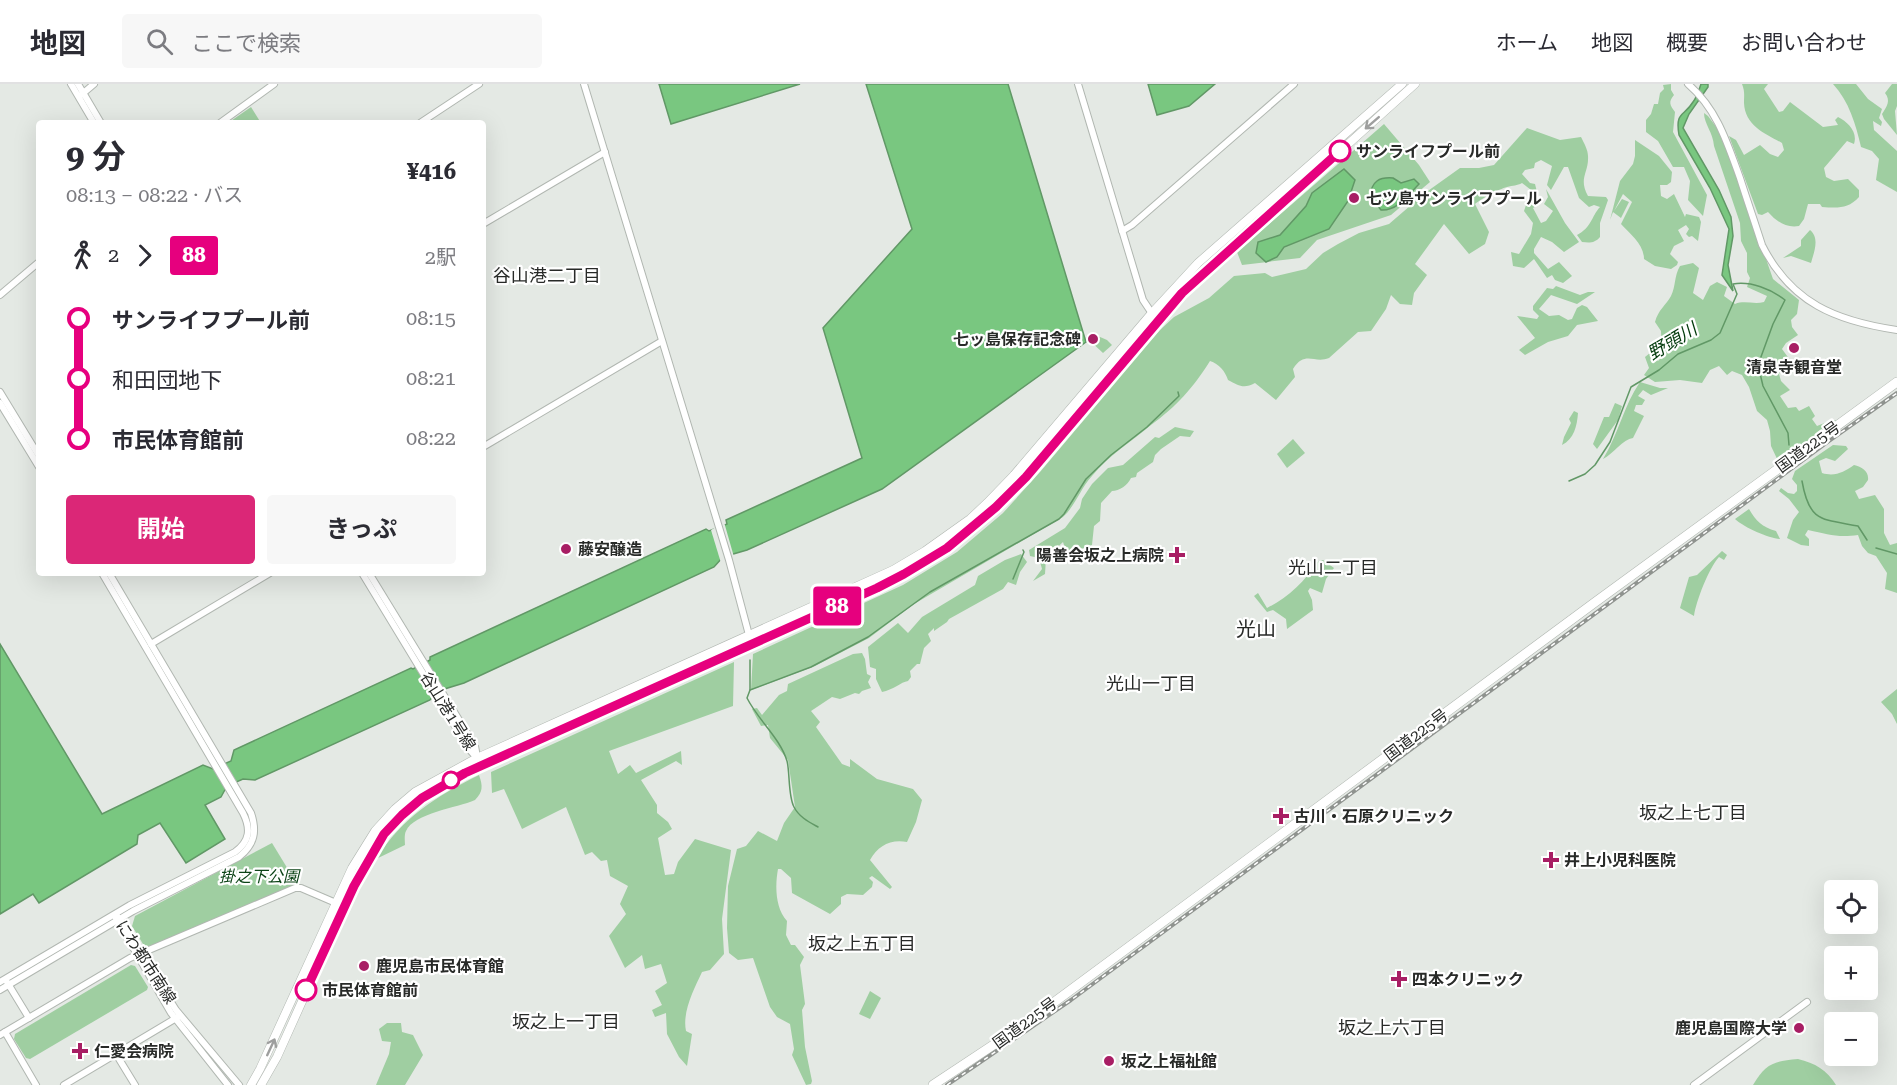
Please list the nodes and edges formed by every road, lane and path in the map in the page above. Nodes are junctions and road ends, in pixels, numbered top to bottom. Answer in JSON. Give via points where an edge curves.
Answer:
{"nodes":[{"id":1,"x":71,"y":84,"type":"edge"},
{"id":2,"x":78,"y":84,"type":"edge"},
{"id":3,"x":94,"y":84,"type":"edge"},
{"id":4,"x":274,"y":84,"type":"edge"},
{"id":5,"x":479,"y":84,"type":"edge"},
{"id":6,"x":584,"y":84,"type":"edge"},
{"id":7,"x":1078,"y":84,"type":"edge"},
{"id":8,"x":1294,"y":84,"type":"edge"},
{"id":9,"x":1402,"y":84,"type":"edge"},
{"id":10,"x":1415,"y":84,"type":"edge"},
{"id":11,"x":1688,"y":84,"type":"edge"},
{"id":12,"x":81,"y":95,"type":"junction"},
{"id":13,"x":93,"y":120,"type":"edge"},
{"id":14,"x":99,"y":120,"type":"edge"},
{"id":15,"x":224,"y":120,"type":"edge"},
{"id":16,"x":425,"y":120,"type":"edge"},
{"id":17,"x":605,"y":152,"type":"junction"},
{"id":18,"x":486,"y":222,"type":"edge"},
{"id":19,"x":1122,"y":231,"type":"junction"},
{"id":20,"x":36,"y":265,"type":"edge"},
{"id":21,"x":0,"y":295,"type":"edge"},
{"id":22,"x":1151,"y":314,"type":"junction"},
{"id":23,"x":1157,"y":321,"type":"junction"},
{"id":24,"x":1897,"y":330,"type":"edge"},
{"id":25,"x":662,"y":341,"type":"junction"},
{"id":26,"x":1897,"y":382,"type":"edge"},
{"id":27,"x":0,"y":392,"type":"edge"},
{"id":28,"x":0,"y":403,"type":"edge"},
{"id":29,"x":486,"y":445,"type":"edge"},
{"id":30,"x":36,"y":451,"type":"edge"},
{"id":31,"x":36,"y":462,"type":"edge"},
{"id":32,"x":104,"y":576,"type":"edge"},
{"id":33,"x":111,"y":576,"type":"edge"},
{"id":34,"x":265,"y":576,"type":"edge"},
{"id":35,"x":364,"y":576,"type":"edge"},
{"id":36,"x":371,"y":576,"type":"edge"},
{"id":37,"x":749,"y":635,"type":"junction"},
{"id":38,"x":151,"y":644,"type":"junction"},
{"id":39,"x":746,"y":648,"type":"junction"},
{"id":40,"x":422,"y":664,"type":"junction"},
{"id":41,"x":477,"y":758,"type":"junction"},
{"id":42,"x":216,"y":761,"type":"junction"},
{"id":43,"x":336,"y":903,"type":"junction"},
{"id":44,"x":117,"y":918,"type":"junction"},
{"id":45,"x":139,"y":954,"type":"junction"},
{"id":46,"x":5,"y":982,"type":"edge"},
{"id":47,"x":0,"y":990,"type":"edge"},
{"id":48,"x":1807,"y":1002,"type":"dead end"},
{"id":49,"x":178,"y":1017,"type":"junction"},
{"id":50,"x":29,"y":1018,"type":"junction"},
{"id":51,"x":2,"y":1034,"type":"edge"},
{"id":52,"x":117,"y":1054,"type":"junction"},
{"id":53,"x":36,"y":1085,"type":"edge"},
{"id":54,"x":64,"y":1085,"type":"edge"},
{"id":55,"x":135,"y":1085,"type":"edge"},
{"id":56,"x":228,"y":1085,"type":"edge"},
{"id":57,"x":239,"y":1085,"type":"edge"},
{"id":58,"x":250,"y":1085,"type":"edge"},
{"id":59,"x":261,"y":1085,"type":"edge"},
{"id":60,"x":933,"y":1085,"type":"edge"},
{"id":61,"x":1694,"y":1085,"type":"edge"}],
"edges":[{"from":1,"to":12,"type":"street"},
{"from":2,"to":12,"type":"street"},
{"from":3,"to":12,"type":"street"},
{"from":4,"to":15,"type":"street"},
{"from":5,"to":16,"type":"street"},
{"from":6,"to":17,"type":"street"},
{"from":7,"to":19,"type":"street"},
{"from":8,"to":19,"type":"street"},
{"from":9,"to":22,"type":"main road","via":[[1198,263]]},
{"from":10,"to":23,"type":"main road","one_way":true,"via":[[1204,272]]},
{"from":11,"to":24,"type":"street","via":[[1717,118],[1762,245],[1785,280],[1808,301],[1831,314]]},
{"from":12,"to":13,"type":"street"},
{"from":12,"to":14,"type":"street"},
{"from":17,"to":18,"type":"street"},
{"from":17,"to":25,"type":"street"},
{"from":19,"to":22,"type":"street"},
{"from":20,"to":21,"type":"street"},
{"from":22,"to":23,"type":"street"},
{"from":22,"to":37,"type":"main road","via":[[1014,475],[970,519],[893,570]]},
{"from":23,"to":39,"type":"main road","via":[[1026,477],[976,525],[904,574]]},
{"from":25,"to":29,"type":"street"},
{"from":25,"to":37,"type":"street"},
{"from":26,"to":60,"type":"highway","name":"国道225号","via":[[1022,1026]]},
{"from":27,"to":30,"type":"street"},
{"from":28,"to":31,"type":"street"},
{"from":32,"to":42,"type":"street"},
{"from":33,"to":38,"type":"street"},
{"from":34,"to":38,"type":"street"},
{"from":35,"to":40,"type":"street","name":"谷山港1号線"},
{"from":36,"to":40,"type":"street","name":"谷山港1号線"},
{"from":37,"to":39,"type":"street"},
{"from":37,"to":41,"type":"main road"},
{"from":38,"to":42,"type":"street"},
{"from":39,"to":59,"type":"main road","via":[[481,765],[438,787],[407,810],[384,834],[362,869]]},
{"from":40,"to":41,"type":"street","name":"谷山港1号線"},
{"from":41,"to":43,"type":"main road","via":[[432,781],[395,809],[368,841]]},
{"from":42,"to":44,"type":"street","via":[[251,813],[255,832],[247,850]]},
{"from":43,"to":45,"type":"street","via":[[295,888]]},
{"from":58,"to":43,"type":"main road","one_way":true},
{"from":44,"to":45,"type":"street","name":"にわ都市南線"},
{"from":44,"to":46,"type":"street"},
{"from":45,"to":49,"type":"street","name":"にわ都市南線"},
{"from":45,"to":50,"type":"street"},
{"from":46,"to":47,"type":"street"},
{"from":46,"to":50,"type":"street"},
{"from":48,"to":61,"type":"street"},
{"from":49,"to":52,"type":"street"},
{"from":49,"to":56,"type":"street","name":"にわ都市南線"},
{"from":49,"to":57,"type":"street","name":"にわ都市南線"},
{"from":50,"to":51,"type":"street"},
{"from":51,"to":53,"type":"street"},
{"from":52,"to":54,"type":"street"},
{"from":52,"to":55,"type":"street"}]}
